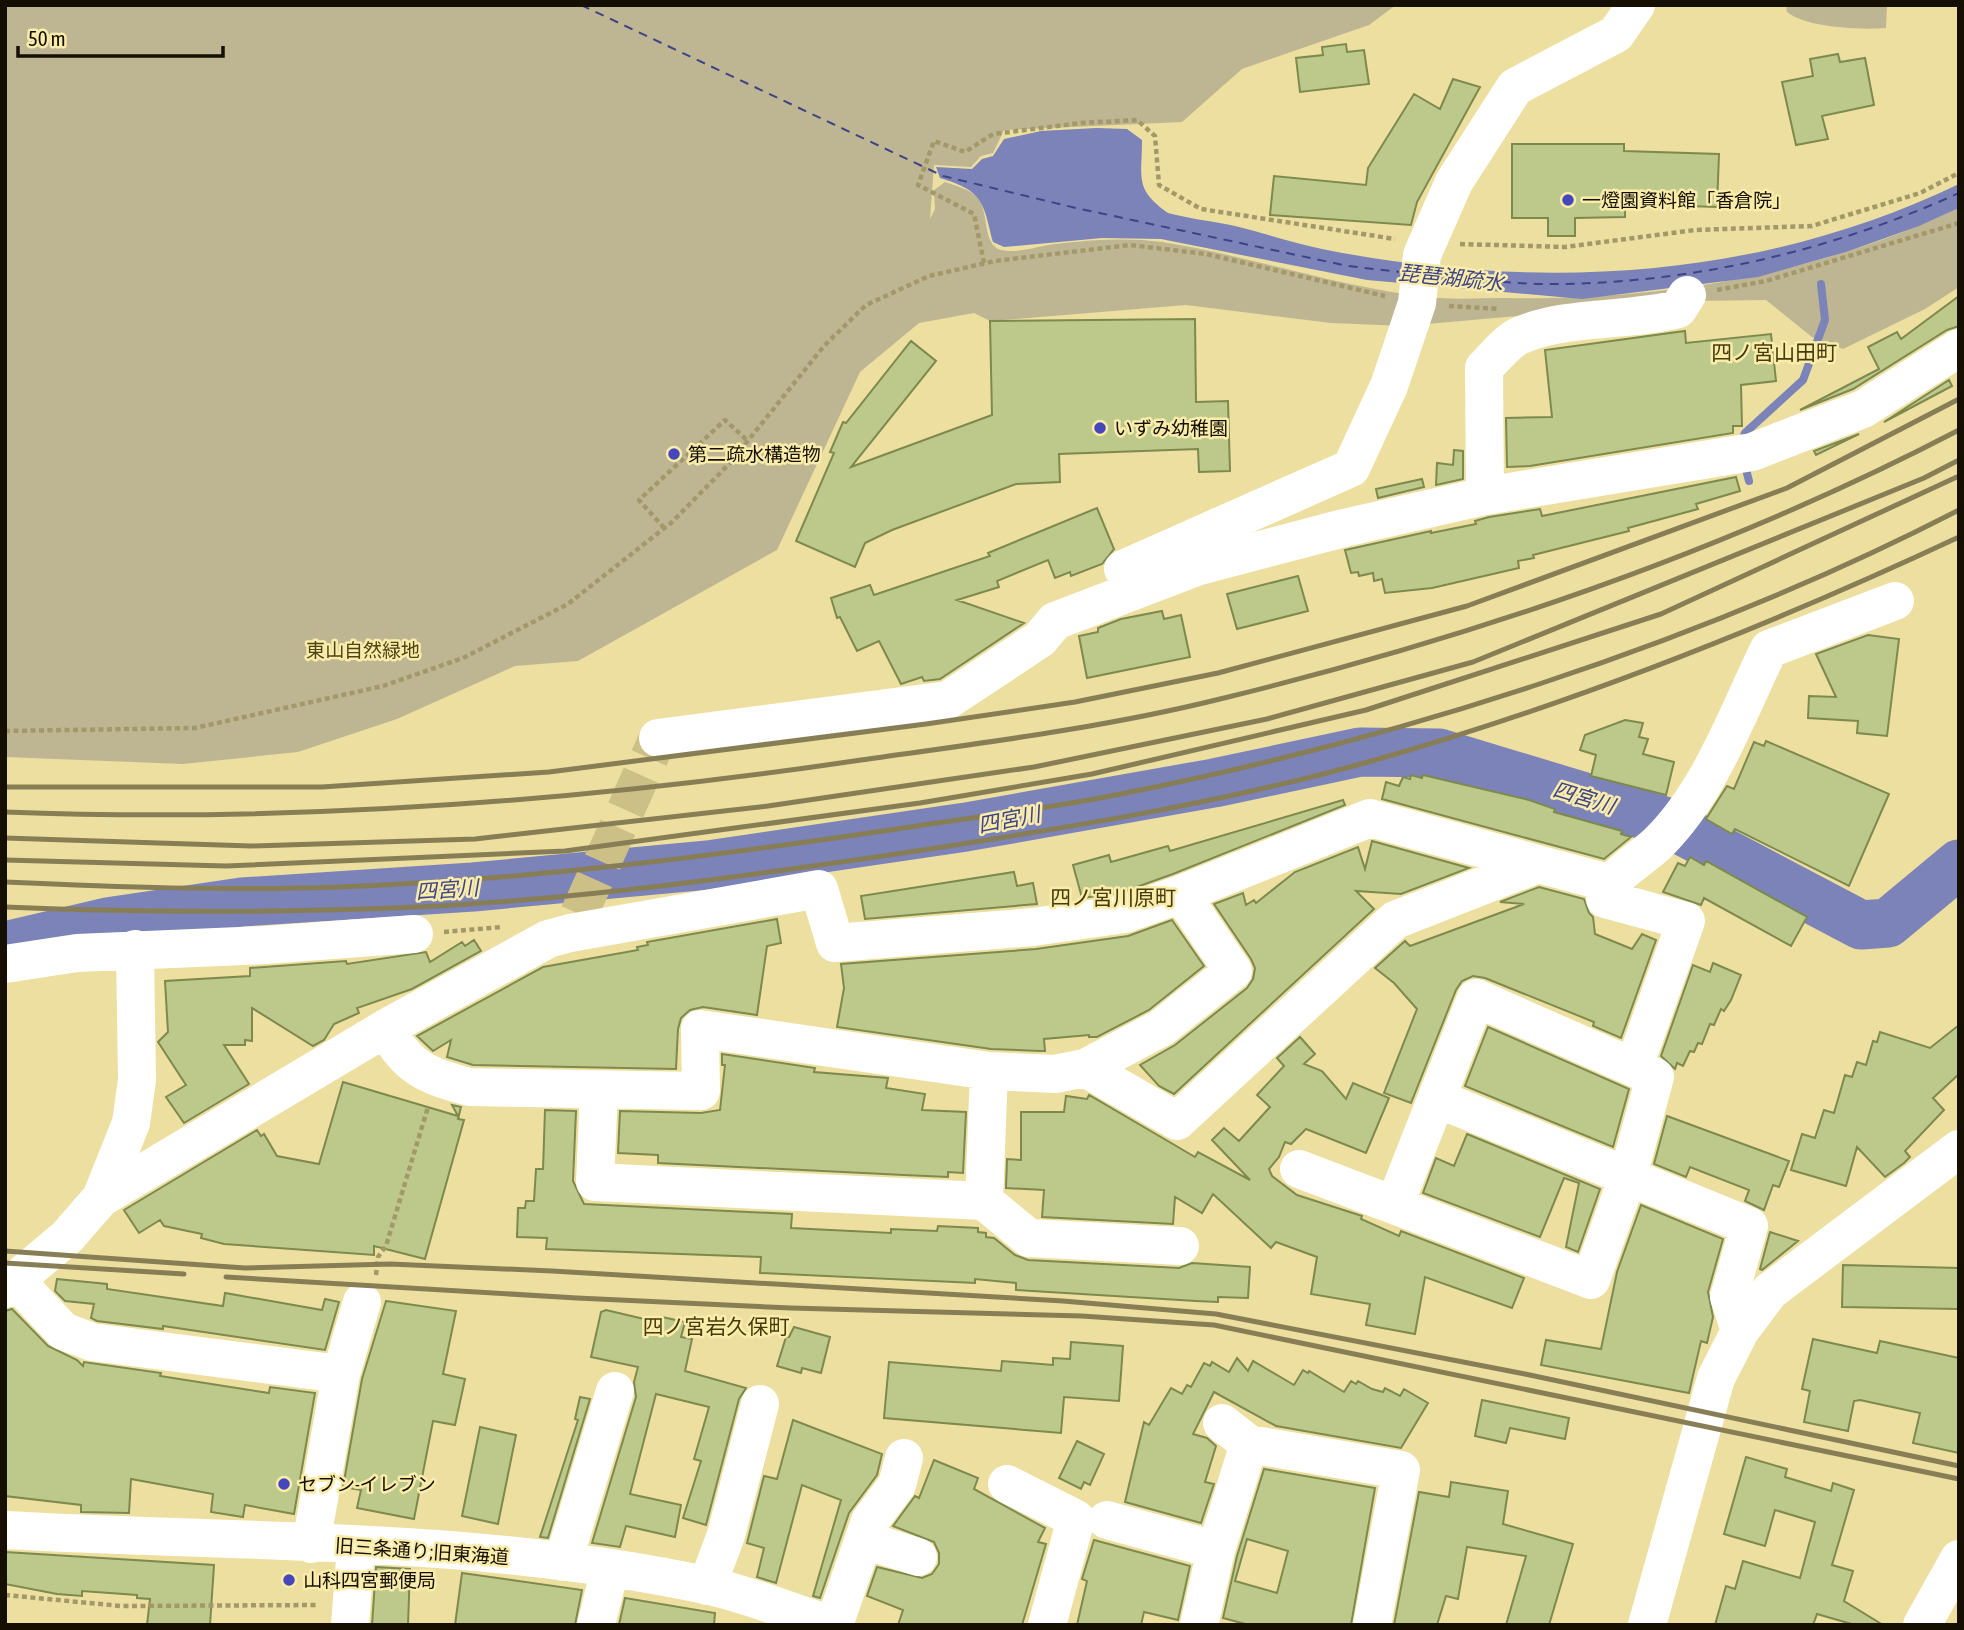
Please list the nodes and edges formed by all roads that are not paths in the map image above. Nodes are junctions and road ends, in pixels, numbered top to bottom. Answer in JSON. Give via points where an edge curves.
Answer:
{"nodes":[{"id":1,"x":1636,"y":5,"type":"edge"},
{"id":2,"x":1687,"y":295,"type":"dead end"},
{"id":3,"x":1959,"y":348,"type":"edge"},
{"id":4,"x":1485,"y":496,"type":"junction"},
{"id":5,"x":1895,"y":601,"type":"dead end"},
{"id":6,"x":1055,"y":621,"type":"junction"},
{"id":7,"x":658,"y":738,"type":"dead end"},
{"id":8,"x":1538,"y":864,"type":"junction"},
{"id":9,"x":1609,"y":883,"type":"junction"},
{"id":10,"x":1181,"y":894,"type":"junction"},
{"id":11,"x":414,"y":934,"type":"road end"},
{"id":12,"x":135,"y":949,"type":"junction"},
{"id":13,"x":5,"y":964,"type":"edge"},
{"id":14,"x":386,"y":1028,"type":"junction"},
{"id":15,"x":1634,"y":1067,"type":"junction"},
{"id":16,"x":1085,"y":1068,"type":"junction"},
{"id":17,"x":989,"y":1071,"type":"junction"},
{"id":18,"x":599,"y":1091,"type":"junction"},
{"id":19,"x":1438,"y":1099,"type":"junction"},
{"id":20,"x":1959,"y":1149,"type":"edge"},
{"id":21,"x":1299,"y":1168,"type":"dead end"},
{"id":22,"x":1628,"y":1176,"type":"junction"},
{"id":23,"x":101,"y":1198,"type":"junction"},
{"id":24,"x":984,"y":1201,"type":"junction"},
{"id":25,"x":1395,"y":1204,"type":"junction"},
{"id":26,"x":1180,"y":1246,"type":"dead end"},
{"id":27,"x":10,"y":1284,"type":"edge"},
{"id":28,"x":362,"y":1302,"type":"road end"},
{"id":29,"x":1740,"y":1331,"type":"junction"},
{"id":30,"x":341,"y":1374,"type":"junction"},
{"id":31,"x":615,"y":1391,"type":"dead end"},
{"id":32,"x":760,"y":1404,"type":"dead end"},
{"id":33,"x":904,"y":1458,"type":"dead end"},
{"id":34,"x":1007,"y":1484,"type":"dead end"},
{"id":35,"x":1107,"y":1520,"type":"dead end"},
{"id":36,"x":5,"y":1530,"type":"edge"},
{"id":37,"x":864,"y":1539,"type":"junction"},
{"id":38,"x":312,"y":1544,"type":"junction"},
{"id":39,"x":356,"y":1546,"type":"junction"},
{"id":40,"x":1216,"y":1550,"type":"junction"},
{"id":41,"x":918,"y":1557,"type":"dead end"},
{"id":42,"x":1959,"y":1559,"type":"edge"},
{"id":43,"x":563,"y":1562,"type":"junction"},
{"id":44,"x":610,"y":1569,"type":"junction"},
{"id":45,"x":707,"y":1586,"type":"junction"},
{"id":46,"x":351,"y":1615,"type":"edge"},
{"id":47,"x":596,"y":1625,"type":"edge"},
{"id":48,"x":833,"y":1625,"type":"edge"},
{"id":49,"x":1047,"y":1625,"type":"edge"},
{"id":50,"x":1199,"y":1625,"type":"edge"},
{"id":51,"x":1372,"y":1625,"type":"edge"},
{"id":52,"x":1647,"y":1625,"type":"edge"},
{"id":53,"x":1922,"y":1625,"type":"edge"}],
"edges":[{"from":1,"to":6,"type":"street","via":[[1616,34],[1515,87],[1454,182],[1425,249],[1418,300],[1390,386],[1351,468],[1068,594]]},
{"from":2,"to":4,"type":"street","via":[[1678,309],[1518,335],[1484,368]]},
{"from":3,"to":4,"type":"street","via":[[1863,409],[1752,452]]},
{"from":4,"to":6,"type":"street","via":[[1199,566]]},
{"from":5,"to":9,"type":"street","via":[[1769,649],[1691,807],[1657,844]]},
{"from":6,"to":7,"type":"street","via":[[1040,639],[948,700]]},
{"from":8,"to":9,"type":"street"},
{"from":8,"to":10,"type":"street","via":[[1370,818]]},
{"from":8,"to":16,"type":"street","via":[[1395,920],[1177,1121]]},
{"from":9,"to":15,"type":"street","via":[[1605,899],[1686,921]]},
{"from":10,"to":14,"type":"street","via":[[1125,914],[1033,927],[835,943],[819,890],[565,928]]},
{"from":10,"to":16,"type":"street","via":[[1233,971],[1161,1028]]},
{"from":11,"to":12,"type":"street"},
{"from":12,"to":13,"type":"street"},
{"from":12,"to":23,"type":"street","via":[[137,1080],[131,1123]]},
{"from":14,"to":18,"type":"street","via":[[403,1057],[436,1079],[470,1087]]},
{"from":14,"to":23,"type":"street"},
{"from":15,"to":19,"type":"street","via":[[1476,998]]},
{"from":15,"to":22,"type":"street","via":[[1655,1077]]},
{"from":16,"to":17,"type":"street","via":[[1055,1074]]},
{"from":17,"to":18,"type":"street","via":[[700,1029],[701,1091]]},
{"from":17,"to":24,"type":"street"},
{"from":18,"to":24,"type":"street","via":[[595,1182]]},
{"from":19,"to":22,"type":"street"},
{"from":19,"to":25,"type":"street"},
{"from":20,"to":29,"type":"street","via":[[1770,1291]]},
{"from":21,"to":25,"type":"street"},
{"from":22,"to":25,"type":"street","via":[[1591,1280]]},
{"from":22,"to":29,"type":"street","via":[[1749,1226],[1730,1297]]},
{"from":23,"to":27,"type":"street","via":[[67,1237]]},
{"from":24,"to":26,"type":"street","via":[[1029,1238]]},
{"from":27,"to":30,"type":"street","via":[[63,1332],[92,1342]]},
{"from":28,"to":30,"type":"street"},
{"from":29,"to":52,"type":"street","via":[[1716,1378]]},
{"from":30,"to":38,"type":"street"},
{"from":31,"to":43,"type":"street"},
{"from":32,"to":45,"type":"street","via":[[726,1535]]},
{"from":33,"to":37,"type":"street","via":[[897,1485],[870,1521]]},
{"from":34,"to":49,"type":"street","via":[[1076,1519]]},
{"from":35,"to":40,"type":"street"},
{"from":36,"to":38,"type":"street","name":"旧三条通り;旧東海道"},
{"from":37,"to":41,"type":"street"},
{"from":37,"to":48,"type":"street"},
{"from":38,"to":39,"type":"street","name":"旧三条通り;旧東海道"},
{"from":39,"to":43,"type":"street","name":"旧三条通り;旧東海道"},
{"from":39,"to":46,"type":"street"},
{"from":40,"to":50,"type":"street"},
{"from":40,"to":51,"type":"street","via":[[1235,1434],[1401,1470]]},
{"from":42,"to":53,"type":"street"},
{"from":43,"to":44,"type":"street","name":"旧三条通り;旧東海道"},
{"from":44,"to":45,"type":"street","name":"旧三条通り;旧東海道"},
{"from":44,"to":47,"type":"street"},
{"from":45,"to":48,"type":"street","name":"旧三条通り;旧東海道"}]}
